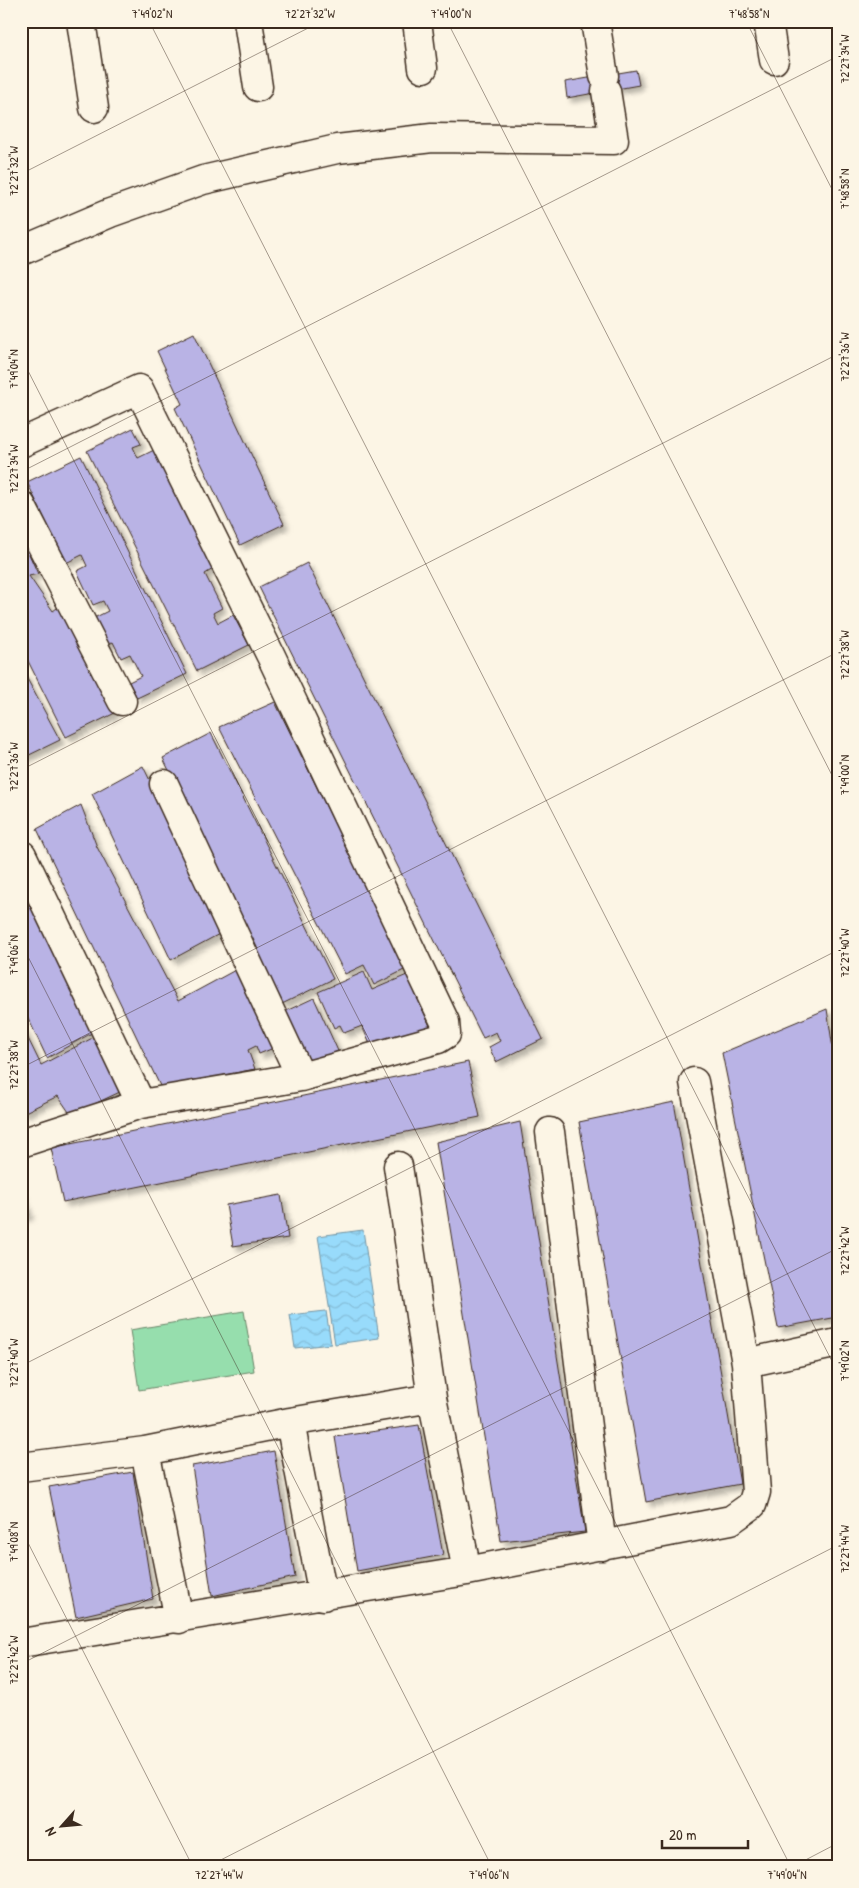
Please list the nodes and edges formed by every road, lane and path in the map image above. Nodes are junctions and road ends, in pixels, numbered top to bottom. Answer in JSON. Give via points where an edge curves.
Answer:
{"nodes":[{"id":1,"x":81,"y":21,"type":"edge"},
{"id":2,"x":248,"y":21,"type":"edge"},
{"id":3,"x":416,"y":21,"type":"edge"},
{"id":4,"x":595,"y":21,"type":"edge"},
{"id":5,"x":768,"y":21,"type":"edge"},
{"id":6,"x":774,"y":60,"type":"dead end"},
{"id":7,"x":423,"y":68,"type":"dead end"},
{"id":8,"x":258,"y":87,"type":"dead end"},
{"id":9,"x":94,"y":108,"type":"dead end"},
{"id":10,"x":21,"y":251,"type":"edge"},
{"id":11,"x":21,"y":443,"type":"edge"},
{"id":12,"x":21,"y":504,"type":"edge"},
{"id":13,"x":122,"y":701,"type":"dead end"},
{"id":14,"x":164,"y":784,"type":"dead end"},
{"id":15,"x":22,"y":855,"type":"edge"},
{"id":16,"x":301,"y":1076,"type":"junction"},
{"id":17,"x":694,"y":1082,"type":"dead end"},
{"id":18,"x":141,"y":1104,"type":"junction"},
{"id":19,"x":550,"y":1132,"type":"dead end"},
{"id":20,"x":21,"y":1143,"type":"edge"},
{"id":21,"x":398,"y":1166,"type":"dead end"},
{"id":22,"x":838,"y":1343,"type":"edge"},
{"id":23,"x":746,"y":1363,"type":"junction"},
{"id":24,"x":432,"y":1398,"type":"junction"},
{"id":25,"x":290,"y":1422,"type":"junction"},
{"id":26,"x":145,"y":1451,"type":"junction"},
{"id":27,"x":21,"y":1467,"type":"edge"},
{"id":28,"x":602,"y":1546,"type":"junction"},
{"id":29,"x":467,"y":1571,"type":"junction"},
{"id":30,"x":323,"y":1596,"type":"junction"},
{"id":31,"x":179,"y":1619,"type":"junction"},
{"id":32,"x":22,"y":1639,"type":"edge"}],
"edges":[{"from":1,"to":9,"type":"street"},
{"from":2,"to":8,"type":"street"},
{"from":3,"to":7,"type":"street"},
{"from":4,"to":10,"type":"street","via":[[614,140],[432,138],[337,149],[203,180],[110,213]]},
{"from":5,"to":6,"type":"street"},
{"from":11,"to":16,"type":"street","via":[[139,389],[271,656],[445,1022],[446,1034],[438,1039]]},
{"from":12,"to":13,"type":"street"},
{"from":14,"to":16,"type":"street"},
{"from":15,"to":18,"type":"street"},
{"from":16,"to":18,"type":"street"},
{"from":17,"to":23,"type":"street"},
{"from":18,"to":20,"type":"street"},
{"from":19,"to":28,"type":"street"},
{"from":21,"to":24,"type":"street"},
{"from":22,"to":23,"type":"street"},
{"from":23,"to":28,"type":"street","via":[[756,1492],[752,1505],[731,1520]]},
{"from":24,"to":25,"type":"street"},
{"from":24,"to":29,"type":"street"},
{"from":25,"to":26,"type":"street"},
{"from":25,"to":30,"type":"street"},
{"from":26,"to":27,"type":"street"},
{"from":26,"to":31,"type":"street"},
{"from":28,"to":29,"type":"street"},
{"from":29,"to":30,"type":"street"},
{"from":30,"to":31,"type":"street"},
{"from":31,"to":32,"type":"street"}]}
